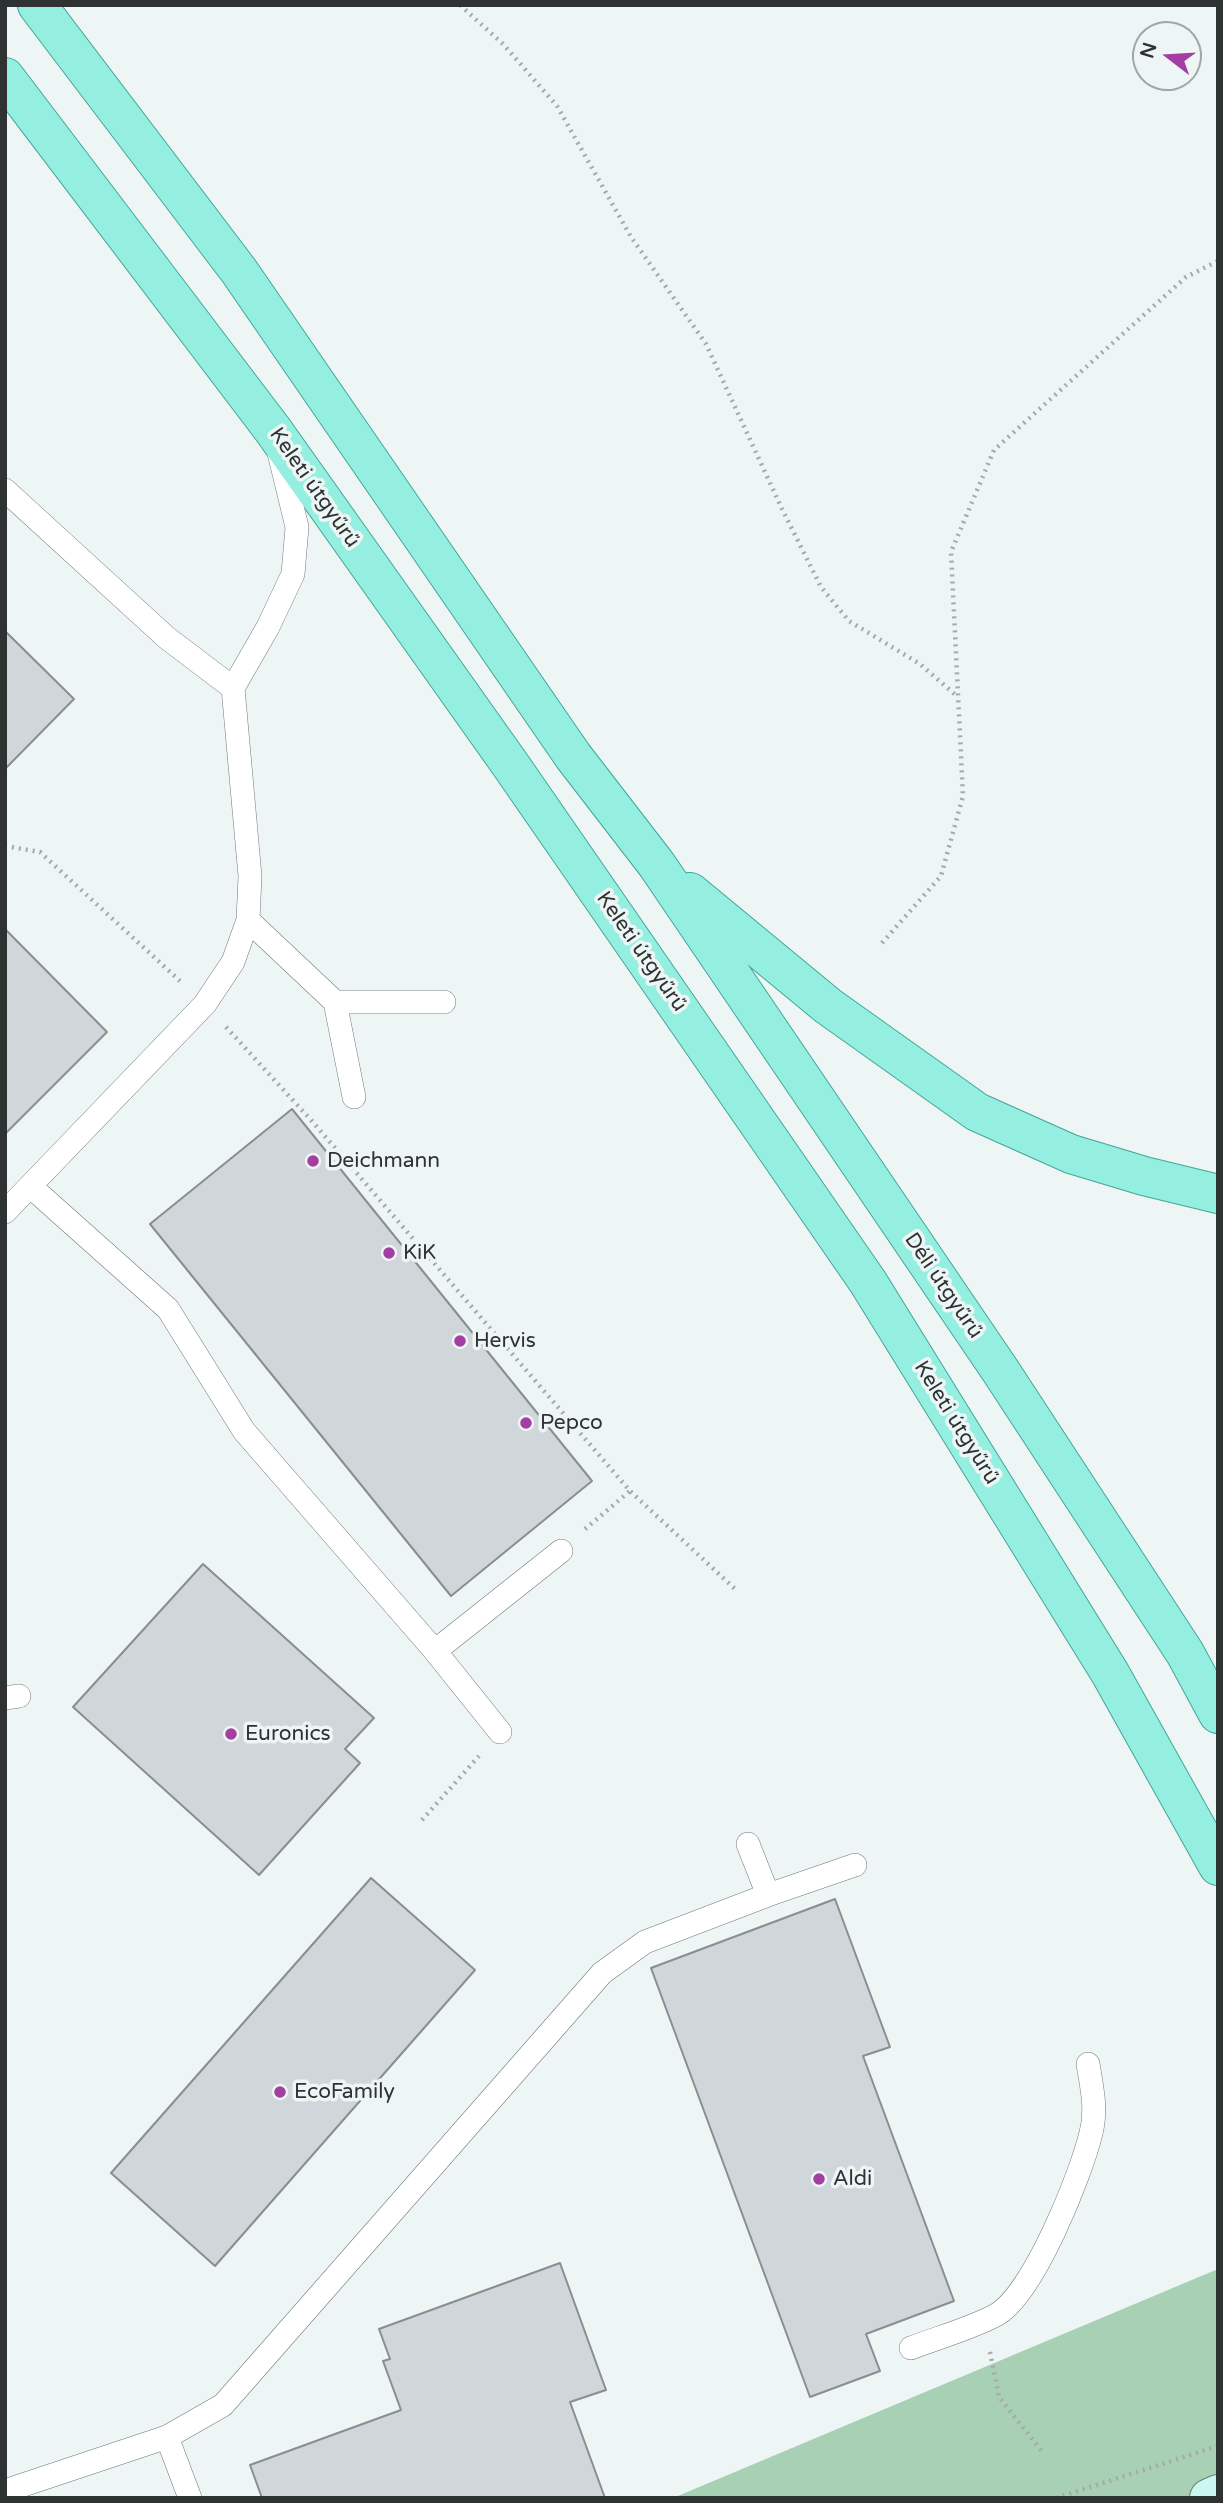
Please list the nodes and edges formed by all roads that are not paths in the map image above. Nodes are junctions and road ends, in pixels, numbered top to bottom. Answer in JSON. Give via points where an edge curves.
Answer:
{"nodes":[{"id":1,"x":37,"y":5,"type":"edge"},
{"id":2,"x":5,"y":77,"type":"edge"},
{"id":3,"x":273,"y":430,"type":"junction"},
{"id":4,"x":5,"y":490,"type":"edge"},
{"id":5,"x":233,"y":688,"type":"junction"},
{"id":6,"x":657,"y":865,"type":"junction"},
{"id":7,"x":248,"y":920,"type":"junction"},
{"id":8,"x":335,"y":1002,"type":"junction"},
{"id":9,"x":444,"y":1002,"type":"dead end"},
{"id":10,"x":354,"y":1097,"type":"dead end"},
{"id":11,"x":30,"y":1186,"type":"junction"},
{"id":12,"x":1218,"y":1194,"type":"edge"},
{"id":13,"x":5,"y":1212,"type":"edge"},
{"id":14,"x":561,"y":1550,"type":"road end"},
{"id":15,"x":435,"y":1651,"type":"junction"},
{"id":16,"x":1218,"y":1714,"type":"edge"},
{"id":17,"x":500,"y":1732,"type":"dead end"},
{"id":18,"x":748,"y":1844,"type":"dead end"},
{"id":19,"x":855,"y":1865,"type":"dead end"},
{"id":20,"x":1218,"y":1866,"type":"edge"},
{"id":21,"x":768,"y":1895,"type":"junction"},
{"id":22,"x":1088,"y":2064,"type":"dead end"},
{"id":23,"x":911,"y":2348,"type":"dead end"},
{"id":24,"x":167,"y":2437,"type":"junction"},
{"id":25,"x":5,"y":2491,"type":"edge"},
{"id":26,"x":1218,"y":2494,"type":"edge"},
{"id":27,"x":190,"y":2498,"type":"edge"},
{"id":28,"x":1209,"y":2498,"type":"edge"}],
"edges":[{"from":1,"to":6,"type":"main road","via":[[239,271],[565,744]]},
{"from":2,"to":3,"type":"main road","name":"Keleti útgyűrű"},
{"from":3,"to":5,"type":"lane","via":[[297,527],[293,575]]},
{"from":3,"to":20,"type":"main road","name":"Keleti útgyűrű","via":[[512,766],[868,1282],[1110,1673]]},
{"from":4,"to":5,"type":"lane","via":[[167,638]]},
{"from":5,"to":7,"type":"lane","via":[[250,876]]},
{"from":6,"to":12,"type":"main road","via":[[828,1006],[977,1112],[1071,1154]]},
{"from":6,"to":16,"type":"main road","name":"Déli útgyűrű","via":[[1007,1382],[1185,1653]]},
{"from":7,"to":8,"type":"lane"},
{"from":7,"to":11,"type":"lane","via":[[233,962],[205,1004]]},
{"from":8,"to":9,"type":"lane"},
{"from":8,"to":10,"type":"lane"},
{"from":11,"to":13,"type":"lane"},
{"from":11,"to":15,"type":"lane","via":[[168,1309],[244,1431]]},
{"from":14,"to":15,"type":"lane"},
{"from":15,"to":17,"type":"lane"},
{"from":18,"to":21,"type":"lane"},
{"from":19,"to":21,"type":"lane"},
{"from":21,"to":24,"type":"lane","via":[[645,1942],[602,1973],[223,2405]]},
{"from":22,"to":23,"type":"lane","via":[[1092,2123],[1072,2191],[1022,2289],[997,2314]]},
{"from":24,"to":25,"type":"lane"},
{"from":24,"to":27,"type":"lane"},
{"from":26,"to":28,"type":"main road"}]}
